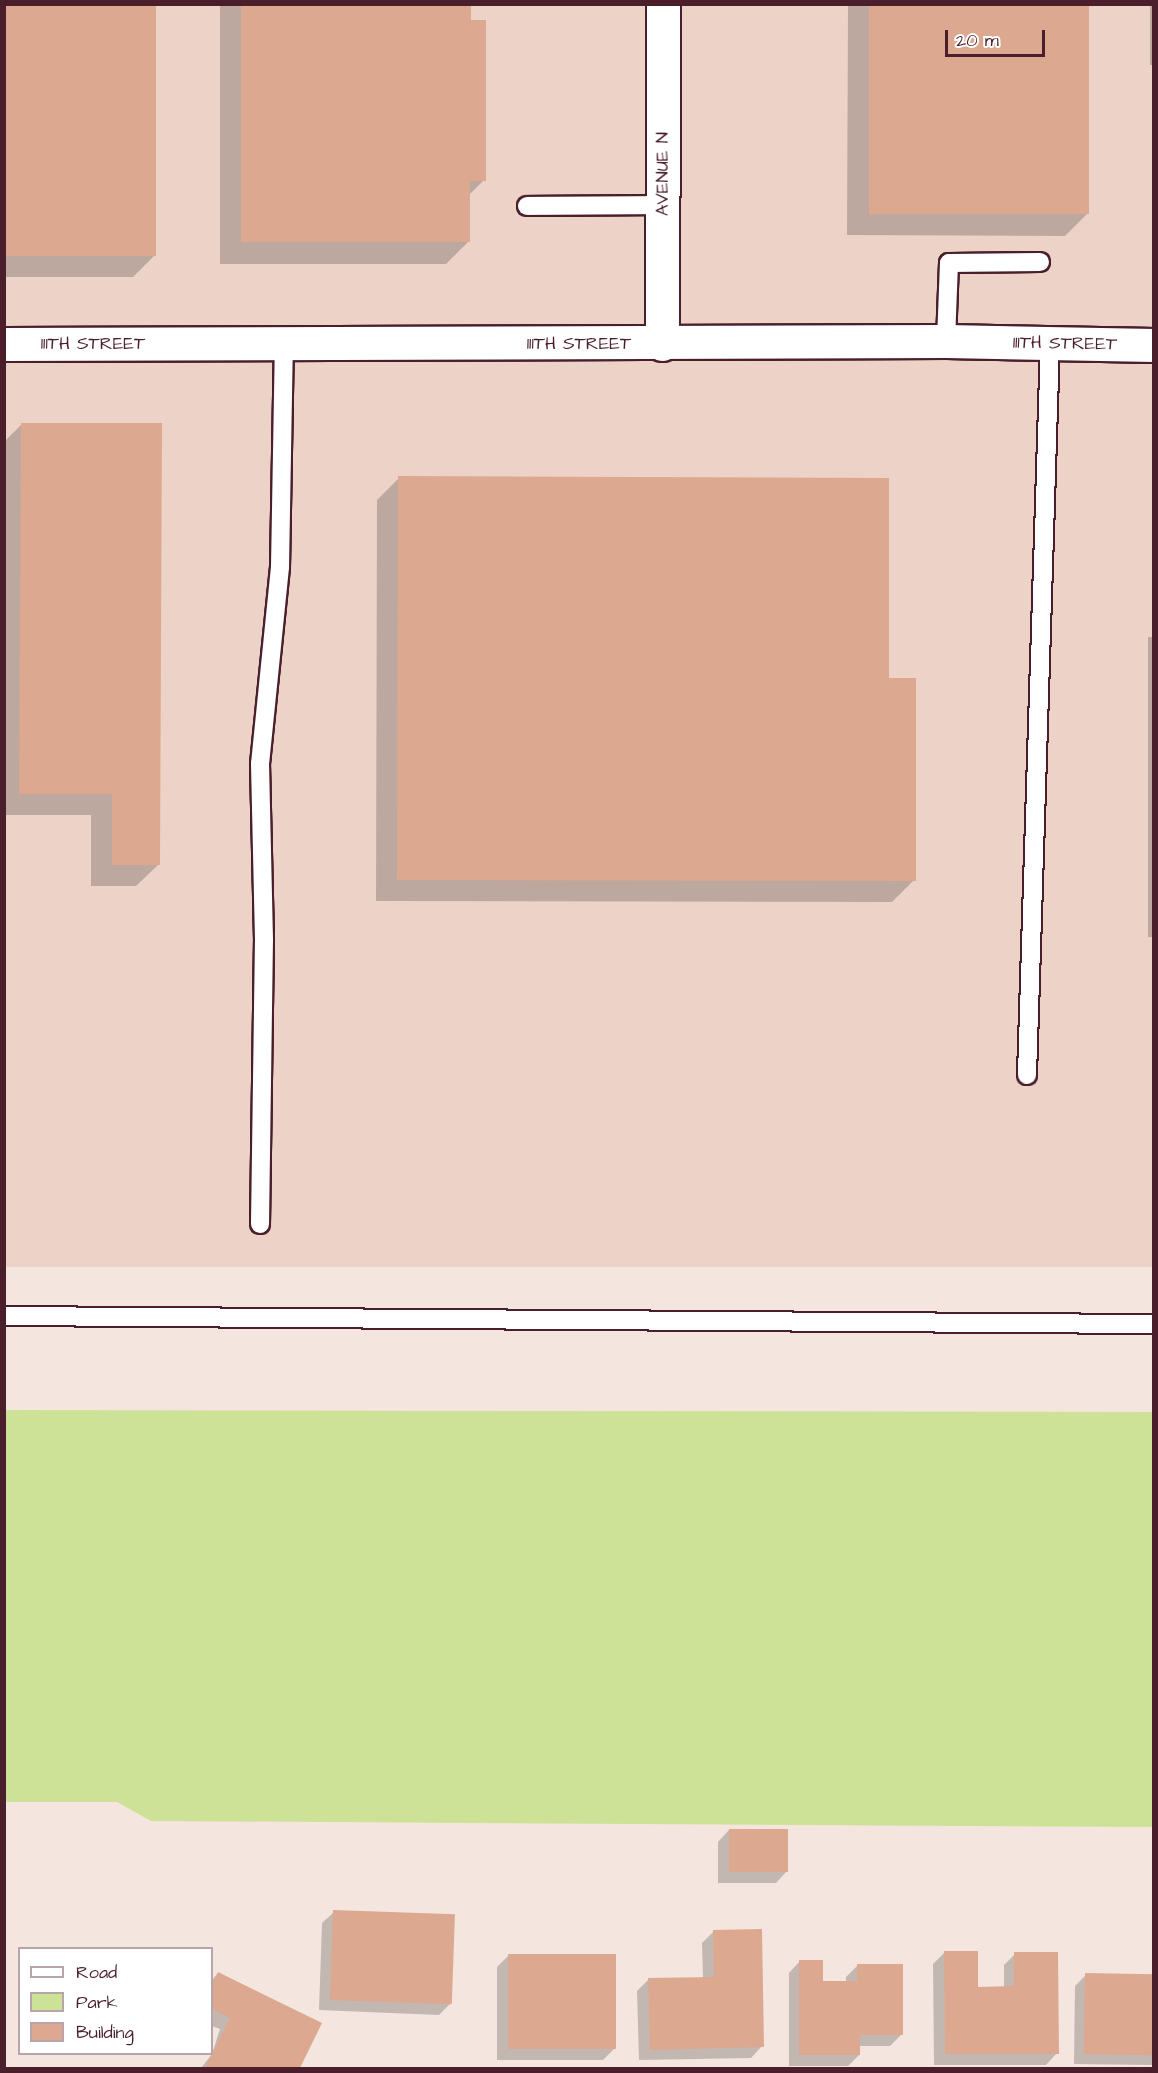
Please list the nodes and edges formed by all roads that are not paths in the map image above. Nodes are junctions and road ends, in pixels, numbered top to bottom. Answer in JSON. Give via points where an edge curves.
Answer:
{"nodes":[{"id":1,"x":663,"y":4,"type":"edge"},
{"id":2,"x":663,"y":205,"type":"junction"},
{"id":3,"x":527,"y":206,"type":"dead end"},
{"id":4,"x":1041,"y":262,"type":"dead end"},
{"id":5,"x":946,"y":341,"type":"junction"},
{"id":6,"x":4,"y":344,"type":"edge"},
{"id":7,"x":662,"y":344,"type":"junction"},
{"id":8,"x":1050,"y":344,"type":"junction"},
{"id":9,"x":284,"y":345,"type":"junction"},
{"id":10,"x":1154,"y":345,"type":"edge"},
{"id":11,"x":1027,"y":1075,"type":"dead end"},
{"id":12,"x":260,"y":1224,"type":"dead end"},
{"id":13,"x":4,"y":1316,"type":"edge"},
{"id":14,"x":1154,"y":1324,"type":"edge"}],
"edges":[{"from":1,"to":2,"type":"street","name":"AVENUE N"},
{"from":2,"to":3,"type":"lane"},
{"from":2,"to":7,"type":"street","name":"AVENUE N"},
{"from":4,"to":5,"type":"lane","via":[[949,263]]},
{"from":5,"to":7,"type":"street","name":"111TH STREET"},
{"from":5,"to":8,"type":"street","name":"111TH STREET"},
{"from":6,"to":9,"type":"street","name":"111TH STREET"},
{"from":7,"to":9,"type":"street","name":"111TH STREET"},
{"from":8,"to":10,"type":"street","name":"111TH STREET"},
{"from":8,"to":11,"type":"lane"},
{"from":9,"to":12,"type":"lane","via":[[280,567],[260,764],[264,940]]},
{"from":13,"to":14,"type":"lane"}]}
